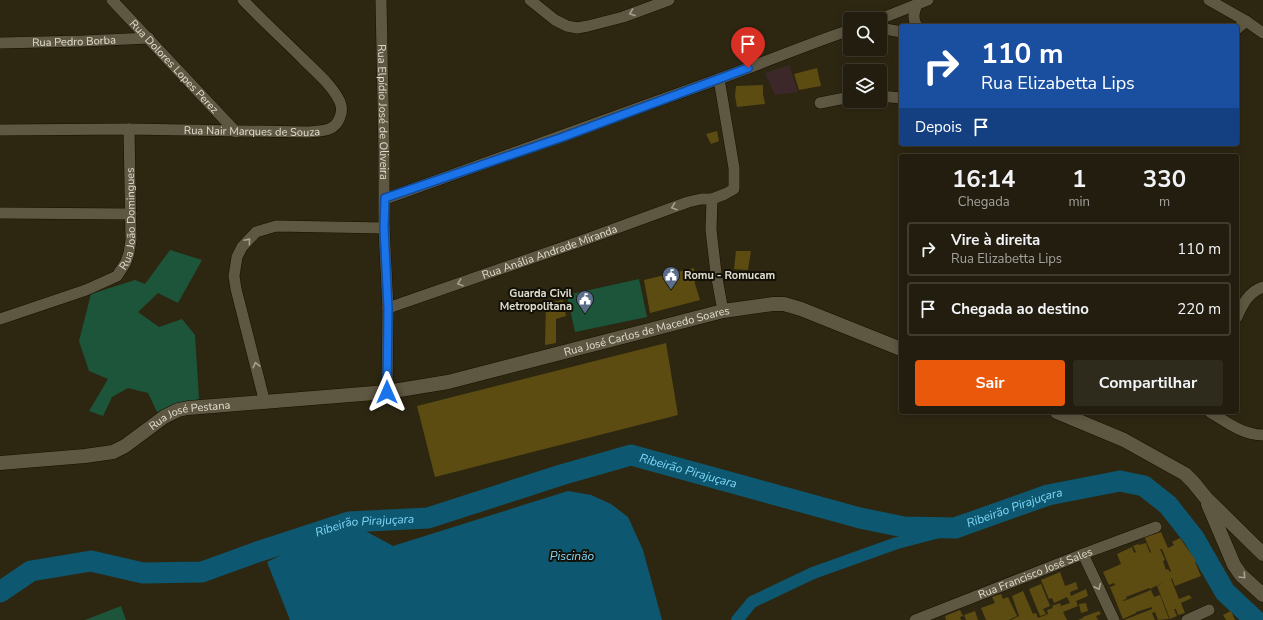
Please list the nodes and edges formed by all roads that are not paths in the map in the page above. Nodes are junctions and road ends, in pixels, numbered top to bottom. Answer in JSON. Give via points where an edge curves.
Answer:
{"nodes":[{"id":1,"x":112,"y":0,"type":"edge"},
{"id":2,"x":244,"y":0,"type":"edge"},
{"id":3,"x":381,"y":0,"type":"edge"},
{"id":4,"x":530,"y":0,"type":"edge"},
{"id":5,"x":669,"y":0,"type":"edge"},
{"id":6,"x":1209,"y":0,"type":"edge"},
{"id":7,"x":922,"y":2,"type":"edge"},
{"id":8,"x":887,"y":16,"type":"edge"},
{"id":9,"x":1246,"y":21,"type":"junction"},
{"id":10,"x":916,"y":24,"type":"edge"},
{"id":11,"x":1239,"y":27,"type":"edge"},
{"id":12,"x":887,"y":29,"type":"edge"},
{"id":13,"x":843,"y":32,"type":"edge"},
{"id":14,"x":899,"y":32,"type":"edge"},
{"id":15,"x":1263,"y":33,"type":"edge"},
{"id":16,"x":149,"y":38,"type":"junction"},
{"id":17,"x":0,"y":43,"type":"edge"},
{"id":18,"x":719,"y":79,"type":"junction"},
{"id":19,"x":887,"y":97,"type":"edge"},
{"id":20,"x":843,"y":98,"type":"edge"},
{"id":21,"x":899,"y":98,"type":"edge"},
{"id":22,"x":820,"y":102,"type":"dead end"},
{"id":23,"x":0,"y":130,"type":"edge"},
{"id":24,"x":129,"y":130,"type":"junction"},
{"id":25,"x":236,"y":132,"type":"junction"},
{"id":26,"x":385,"y":198,"type":"junction"},
{"id":27,"x":712,"y":199,"type":"junction"},
{"id":28,"x":0,"y":213,"type":"edge"},
{"id":29,"x":131,"y":214,"type":"junction"},
{"id":30,"x":384,"y":228,"type":"junction"},
{"id":31,"x":1263,"y":286,"type":"edge"},
{"id":32,"x":388,"y":308,"type":"junction"},
{"id":33,"x":723,"y":311,"type":"junction"},
{"id":34,"x":1239,"y":312,"type":"edge"},
{"id":35,"x":0,"y":319,"type":"edge"},
{"id":36,"x":899,"y":348,"type":"edge"},
{"id":37,"x":387,"y":392,"type":"junction"},
{"id":38,"x":265,"y":403,"type":"junction"},
{"id":39,"x":1062,"y":414,"type":"edge"},
{"id":40,"x":1213,"y":414,"type":"edge"},
{"id":41,"x":1263,"y":435,"type":"edge"},
{"id":42,"x":0,"y":463,"type":"edge"},
{"id":43,"x":1206,"y":498,"type":"junction"},
{"id":44,"x":1156,"y":527,"type":"dead end"},
{"id":45,"x":1248,"y":540,"type":"junction"},
{"id":46,"x":1228,"y":553,"type":"junction"},
{"id":47,"x":1082,"y":554,"type":"junction"},
{"id":48,"x":1263,"y":554,"type":"edge"},
{"id":49,"x":1263,"y":595,"type":"edge"},
{"id":50,"x":1209,"y":610,"type":"dead end"},
{"id":51,"x":915,"y":620,"type":"edge"},
{"id":52,"x":1114,"y":620,"type":"edge"},
{"id":53,"x":1187,"y":620,"type":"edge"}],
"edges":[{"from":1,"to":16,"type":"street","name":"Rua Dolores Lopes Perez"},
{"from":2,"to":25,"type":"street","name":"Rua Nair Marques de Souza","via":[[334,91],[342,112],[333,128],[322,131]]},
{"from":3,"to":26,"type":"street","name":"Rua Elpídio José de Oliveira"},
{"from":5,"to":4,"type":"street","one_way":true,"via":[[577,28],[555,20]]},
{"from":6,"to":9,"type":"street"},
{"from":7,"to":8,"type":"street"},
{"from":7,"to":10,"type":"street","via":[[914,12]]},
{"from":9,"to":11,"type":"street"},
{"from":9,"to":15,"type":"street"},
{"from":12,"to":14,"type":"street"},
{"from":13,"to":18,"type":"street"},
{"from":16,"to":17,"type":"street","name":"Rua Pedro Borba"},
{"from":16,"to":25,"type":"street","name":"Rua Dolores Lopes Perez"},
{"from":18,"to":26,"type":"street","via":[[563,137]]},
{"from":18,"to":27,"type":"street","name":"Rua Anália Andrade Miranda","via":[[734,168],[734,189]]},
{"from":19,"to":21,"type":"street"},
{"from":20,"to":22,"type":"street"},
{"from":23,"to":24,"type":"street","name":"Rua Nair Marques de Souza"},
{"from":24,"to":25,"type":"street","name":"Rua Nair Marques de Souza"},
{"from":24,"to":29,"type":"street","name":"Rua João Domingues"},
{"from":26,"to":30,"type":"street","name":"Rua Elpídio José de Oliveira"},
{"from":27,"to":32,"type":"street","name":"Rua Anália Andrade Miranda","one_way":true,"via":[[688,202]]},
{"from":27,"to":33,"type":"street","via":[[711,230]]},
{"from":28,"to":29,"type":"street"},
{"from":29,"to":35,"type":"street","name":"Rua João Domingues","via":[[129,253],[117,276],[86,290]]},
{"from":30,"to":32,"type":"street","name":"Rua Elpídio José de Oliveira"},
{"from":38,"to":30,"type":"street","one_way":true,"via":[[234,276],[237,257],[242,247],[256,232],[276,226]]},
{"from":31,"to":34,"type":"street","via":[[1249,295]]},
{"from":32,"to":37,"type":"street","name":"Rua Elpídio José de Oliveira"},
{"from":33,"to":36,"type":"street","name":"Rua José Carlos de Macedo Soares","via":[[784,304]]},
{"from":33,"to":37,"type":"street","name":"Rua José Carlos de Macedo Soares","via":[[448,382]]},
{"from":37,"to":38,"type":"street","name":"Rua José Pestana"},
{"from":38,"to":42,"type":"street","name":"Rua José Pestana","via":[[178,410],[113,452]]},
{"from":39,"to":43,"type":"street","via":[[1124,440],[1177,468],[1194,482]]},
{"from":40,"to":41,"type":"street","via":[[1241,430]]},
{"from":43,"to":45,"type":"street"},
{"from":43,"to":46,"type":"street"},
{"from":44,"to":47,"type":"street","name":"Rua Francisco José Sales"},
{"from":45,"to":46,"type":"street","via":[[1236,537]]},
{"from":45,"to":48,"type":"street"},
{"from":46,"to":49,"type":"street","one_way":true,"via":[[1241,575]]},
{"from":47,"to":51,"type":"street","name":"Rua Francisco José Sales"},
{"from":47,"to":52,"type":"street","one_way":true},
{"from":50,"to":53,"type":"street"}]}
